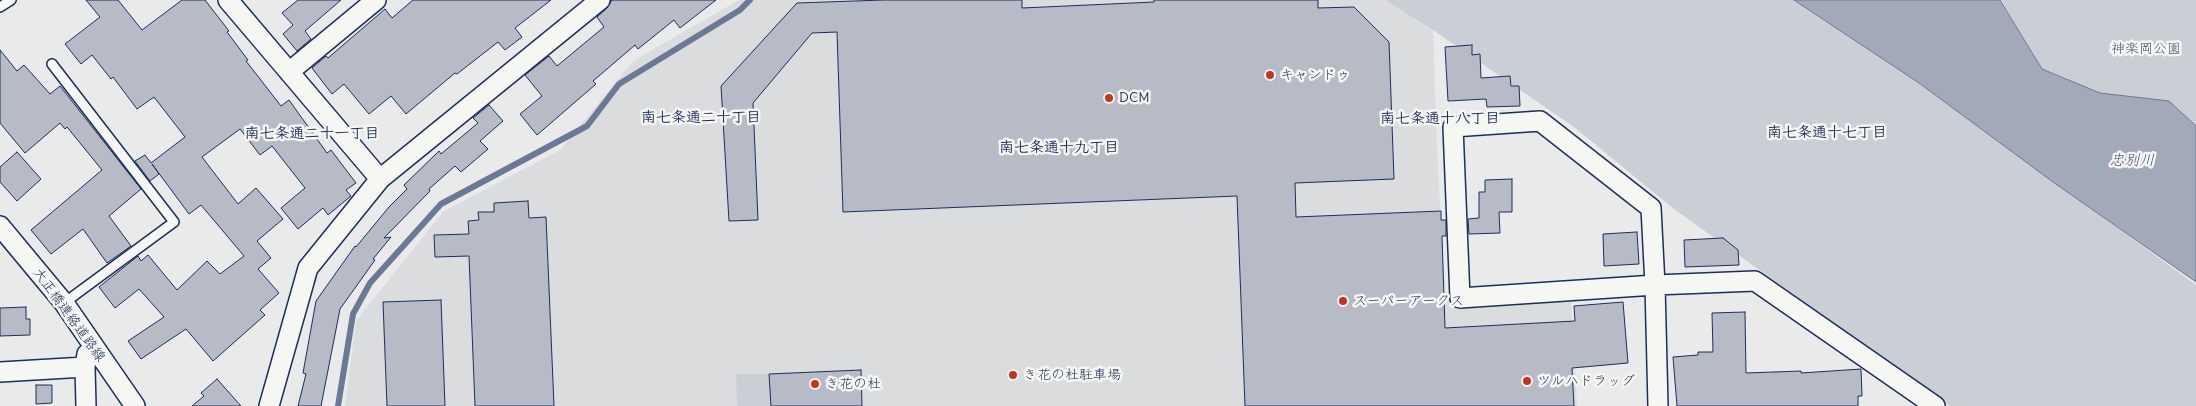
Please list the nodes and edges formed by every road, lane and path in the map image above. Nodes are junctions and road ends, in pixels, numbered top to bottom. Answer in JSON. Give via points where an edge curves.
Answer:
{"nodes":[{"id":1,"x":11,"y":0,"type":"edge"},
{"id":2,"x":228,"y":0,"type":"edge"},
{"id":3,"x":376,"y":0,"type":"edge"},
{"id":4,"x":600,"y":0,"type":"edge"},
{"id":5,"x":0,"y":7,"type":"edge"},
{"id":6,"x":52,"y":64,"type":"dead end"},
{"id":7,"x":289,"y":72,"type":"junction"},
{"id":8,"x":380,"y":179,"type":"junction"},
{"id":9,"x":0,"y":226,"type":"edge"},
{"id":10,"x":1655,"y":285,"type":"junction"},
{"id":11,"x":64,"y":303,"type":"junction"},
{"id":12,"x":89,"y":340,"type":"junction"},
{"id":13,"x":85,"y":367,"type":"junction"},
{"id":14,"x":0,"y":372,"type":"edge"},
{"id":15,"x":86,"y":406,"type":"edge"},
{"id":16,"x":135,"y":406,"type":"edge"},
{"id":17,"x":269,"y":406,"type":"edge"},
{"id":18,"x":1658,"y":406,"type":"edge"},
{"id":19,"x":1934,"y":406,"type":"edge"}],
"edges":[{"from":1,"to":5,"type":"lane"},
{"from":2,"to":7,"type":"street"},
{"from":3,"to":7,"type":"street"},
{"from":4,"to":8,"type":"street"},
{"from":6,"to":11,"type":"lane","via":[[174,222]]},
{"from":7,"to":8,"type":"street"},
{"from":8,"to":17,"type":"street","via":[[308,268]]},
{"from":9,"to":11,"type":"street","name":"大正橋連絡道路線"},
{"from":10,"to":10,"type":"street","via":[[1460,298],[1454,127],[1540,121],[1548,127],[1651,208]]},
{"from":10,"to":18,"type":"street"},
{"from":10,"to":19,"type":"street","via":[[1755,281]]},
{"from":11,"to":12,"type":"street","name":"大正橋連絡道路線"},
{"from":12,"to":13,"type":"street"},
{"from":12,"to":16,"type":"street","name":"大正橋連絡道路線"},
{"from":13,"to":14,"type":"street"},
{"from":13,"to":15,"type":"street"}]}
